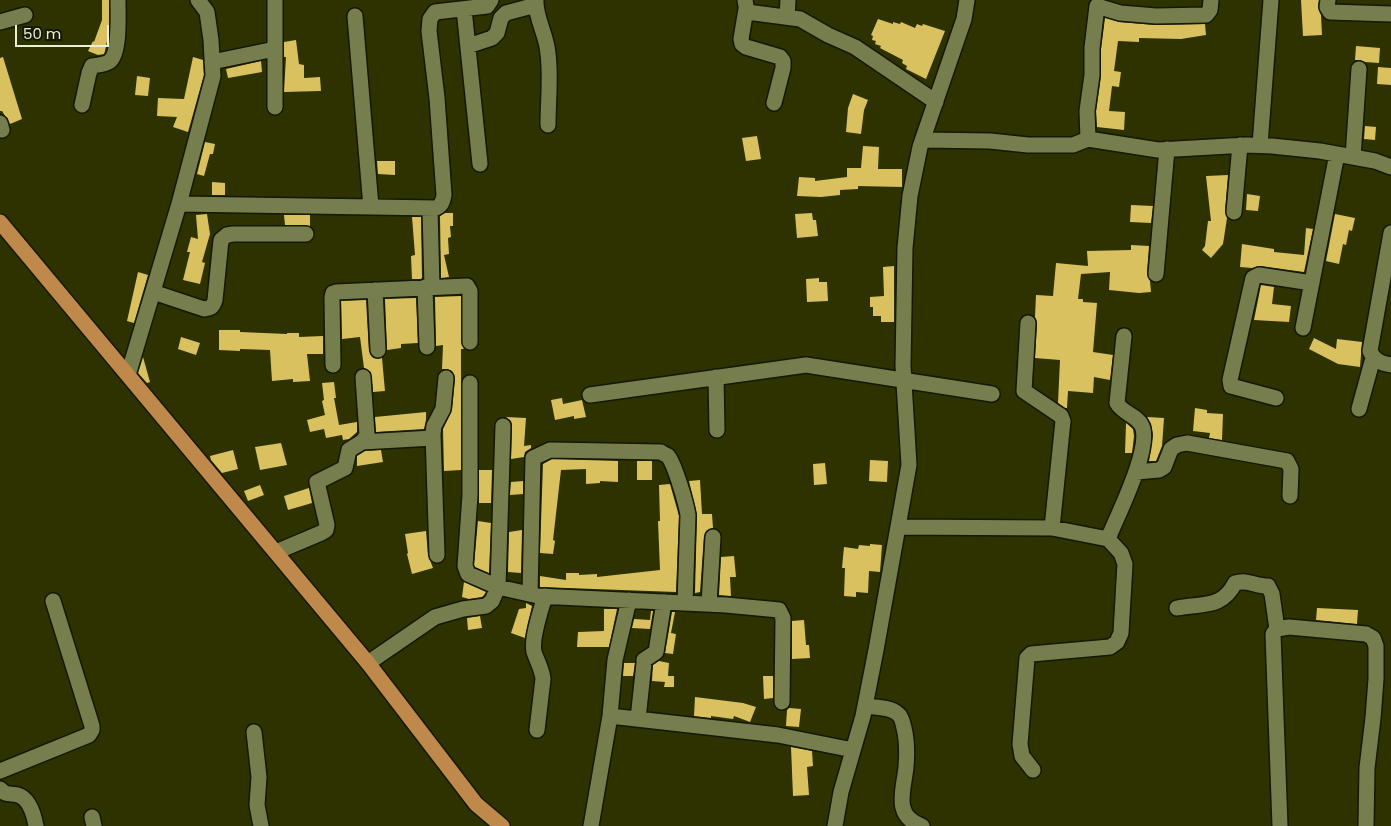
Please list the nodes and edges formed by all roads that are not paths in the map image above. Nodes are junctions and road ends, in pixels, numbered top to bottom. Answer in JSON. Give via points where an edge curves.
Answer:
{"nodes":[{"id":1,"x":118,"y":0,"type":"edge"},
{"id":2,"x":198,"y":0,"type":"edge"},
{"id":3,"x":275,"y":0,"type":"edge"},
{"id":4,"x":491,"y":0,"type":"edge"},
{"id":5,"x":788,"y":0,"type":"edge"},
{"id":6,"x":966,"y":0,"type":"edge"},
{"id":7,"x":1211,"y":0,"type":"edge"},
{"id":8,"x":1271,"y":0,"type":"edge"},
{"id":9,"x":1328,"y":0,"type":"edge"},
{"id":10,"x":536,"y":2,"type":"edge"},
{"id":11,"x":1097,"y":3,"type":"edge"},
{"id":12,"x":746,"y":4,"type":"edge"},
{"id":13,"x":464,"y":9,"type":"junction"},
{"id":14,"x":1391,"y":14,"type":"edge"},
{"id":15,"x":25,"y":16,"type":"dead end"},
{"id":16,"x":355,"y":16,"type":"dead end"},
{"id":17,"x":787,"y":18,"type":"junction"},
{"id":18,"x":0,"y":22,"type":"edge"},
{"id":19,"x":468,"y":46,"type":"junction"},
{"id":20,"x":275,"y":49,"type":"junction"},
{"id":21,"x":212,"y":62,"type":"junction"},
{"id":22,"x":1359,"y":69,"type":"dead end"},
{"id":23,"x":936,"y":102,"type":"junction"},
{"id":24,"x":774,"y":103,"type":"dead end"},
{"id":25,"x":82,"y":105,"type":"dead end"},
{"id":26,"x":275,"y":107,"type":"dead end"},
{"id":27,"x":548,"y":125,"type":"dead end"},
{"id":28,"x":1088,"y":139,"type":"junction"},
{"id":29,"x":923,"y":140,"type":"junction"},
{"id":30,"x":1240,"y":145,"type":"junction"},
{"id":31,"x":1260,"y":145,"type":"junction"},
{"id":32,"x":1167,"y":149,"type":"junction"},
{"id":33,"x":1336,"y":154,"type":"junction"},
{"id":34,"x":1353,"y":157,"type":"junction"},
{"id":35,"x":480,"y":164,"type":"dead end"},
{"id":36,"x":1391,"y":167,"type":"edge"},
{"id":37,"x":178,"y":204,"type":"junction"},
{"id":38,"x":371,"y":207,"type":"junction"},
{"id":39,"x":430,"y":208,"type":"junction"},
{"id":40,"x":1234,"y":212,"type":"dead end"},
{"id":41,"x":0,"y":222,"type":"edge"},
{"id":42,"x":1391,"y":233,"type":"edge"},
{"id":43,"x":306,"y":234,"type":"dead end"},
{"id":44,"x":1156,"y":274,"type":"dead end"},
{"id":45,"x":1312,"y":283,"type":"junction"},
{"id":46,"x":428,"y":287,"type":"junction"},
{"id":47,"x":375,"y":290,"type":"junction"},
{"id":48,"x":152,"y":292,"type":"junction"},
{"id":49,"x":1028,"y":323,"type":"dead end"},
{"id":50,"x":1304,"y":328,"type":"dead end"},
{"id":51,"x":1124,"y":336,"type":"dead end"},
{"id":52,"x":470,"y":342,"type":"dead end"},
{"id":53,"x":427,"y":347,"type":"dead end"},
{"id":54,"x":378,"y":350,"type":"dead end"},
{"id":55,"x":1373,"y":358,"type":"junction"},
{"id":56,"x":333,"y":365,"type":"dead end"},
{"id":57,"x":1391,"y":365,"type":"edge"},
{"id":58,"x":128,"y":375,"type":"junction"},
{"id":59,"x":364,"y":377,"type":"dead end"},
{"id":60,"x":446,"y":378,"type":"dead end"},
{"id":61,"x":716,"y":378,"type":"junction"},
{"id":62,"x":904,"y":381,"type":"junction"},
{"id":63,"x":470,"y":383,"type":"dead end"},
{"id":64,"x":992,"y":394,"type":"dead end"},
{"id":65,"x":590,"y":395,"type":"dead end"},
{"id":66,"x":1276,"y":398,"type":"dead end"},
{"id":67,"x":1359,"y":409,"type":"dead end"},
{"id":68,"x":503,"y":426,"type":"dead end"},
{"id":69,"x":716,"y":430,"type":"dead end"},
{"id":70,"x":433,"y":438,"type":"junction"},
{"id":71,"x":362,"y":442,"type":"junction"},
{"id":72,"x":1136,"y":472,"type":"junction"},
{"id":73,"x":1290,"y":496,"type":"dead end"},
{"id":74,"x":898,"y":527,"type":"junction"},
{"id":75,"x":1052,"y":528,"type":"junction"},
{"id":76,"x":713,"y":537,"type":"dead end"},
{"id":77,"x":1108,"y":538,"type":"junction"},
{"id":78,"x":276,"y":552,"type":"junction"},
{"id":79,"x":437,"y":555,"type":"dead end"},
{"id":80,"x":498,"y":587,"type":"junction"},
{"id":81,"x":537,"y":595,"type":"junction"},
{"id":82,"x":629,"y":600,"type":"junction"},
{"id":83,"x":52,"y":601,"type":"dead end"},
{"id":84,"x":664,"y":602,"type":"junction"},
{"id":85,"x":685,"y":603,"type":"junction"},
{"id":86,"x":710,"y":604,"type":"junction"},
{"id":87,"x":1177,"y":608,"type":"dead end"},
{"id":88,"x":1277,"y":629,"type":"junction"},
{"id":89,"x":368,"y":663,"type":"junction"},
{"id":90,"x":782,"y":702,"type":"dead end"},
{"id":91,"x":865,"y":706,"type":"junction"},
{"id":92,"x":610,"y":716,"type":"junction"},
{"id":93,"x":638,"y":719,"type":"junction"},
{"id":94,"x":537,"y":730,"type":"dead end"},
{"id":95,"x":254,"y":732,"type":"dead end"},
{"id":96,"x":853,"y":750,"type":"junction"},
{"id":97,"x":1032,"y":770,"type":"dead end"},
{"id":98,"x":0,"y":771,"type":"edge"},
{"id":99,"x":0,"y":789,"type":"edge"},
{"id":100,"x":36,"y":826,"type":"edge"},
{"id":101,"x":261,"y":826,"type":"edge"},
{"id":102,"x":502,"y":826,"type":"edge"},
{"id":103,"x":591,"y":826,"type":"edge"},
{"id":104,"x":835,"y":826,"type":"edge"},
{"id":105,"x":922,"y":826,"type":"edge"},
{"id":106,"x":1280,"y":826,"type":"edge"},
{"id":107,"x":1366,"y":826,"type":"edge"}],
"edges":[{"from":1,"to":25,"type":"street","via":[[117,39],[112,59],[92,66]]},
{"from":2,"to":21,"type":"street","via":[[207,12]]},
{"from":3,"to":20,"type":"street"},
{"from":4,"to":13,"type":"street","via":[[487,6]]},
{"from":5,"to":17,"type":"street"},
{"from":6,"to":23,"type":"street","via":[[964,20]]},
{"from":7,"to":11,"type":"street","via":[[1206,15],[1120,13]]},
{"from":8,"to":31,"type":"street"},
{"from":9,"to":14,"type":"street","via":[[1330,12]]},
{"from":10,"to":19,"type":"street","via":[[506,13],[492,38]]},
{"from":10,"to":27,"type":"street","via":[[548,54]]},
{"from":11,"to":28,"type":"street","via":[[1087,111]]},
{"from":12,"to":17,"type":"street","via":[[747,12]]},
{"from":12,"to":24,"type":"street","via":[[742,44],[780,57],[783,62]]},
{"from":13,"to":19,"type":"street"},
{"from":13,"to":39,"type":"street","via":[[435,12],[430,19],[444,195],[442,204]]},
{"from":15,"to":18,"type":"street"},
{"from":16,"to":38,"type":"street"},
{"from":17,"to":23,"type":"street","via":[[800,19],[855,47]]},
{"from":19,"to":35,"type":"street"},
{"from":20,"to":21,"type":"street"},
{"from":20,"to":26,"type":"street"},
{"from":21,"to":37,"type":"street","via":[[212,76]]},
{"from":22,"to":34,"type":"street"},
{"from":23,"to":29,"type":"street"},
{"from":28,"to":29,"type":"street","via":[[1073,145]]},
{"from":28,"to":32,"type":"street"},
{"from":29,"to":62,"type":"street","via":[[910,196],[905,248]]},
{"from":30,"to":31,"type":"street"},
{"from":30,"to":32,"type":"street"},
{"from":30,"to":40,"type":"street"},
{"from":31,"to":33,"type":"street"},
{"from":32,"to":44,"type":"street"},
{"from":33,"to":34,"type":"street"},
{"from":33,"to":45,"type":"street"},
{"from":34,"to":36,"type":"street"},
{"from":37,"to":38,"type":"street"},
{"from":37,"to":48,"type":"street"},
{"from":38,"to":39,"type":"street"},
{"from":39,"to":46,"type":"street"},
{"from":41,"to":58,"type":"main road"},
{"from":42,"to":55,"type":"street","via":[[1370,351]]},
{"from":43,"to":48,"type":"street","via":[[233,234],[223,237],[215,300],[210,308],[204,309]]},
{"from":45,"to":50,"type":"street"},
{"from":45,"to":66,"type":"street","via":[[1259,275],[1253,278],[1231,386]]},
{"from":46,"to":47,"type":"street"},
{"from":46,"to":52,"type":"street","via":[[464,285],[469,288]]},
{"from":46,"to":53,"type":"street"},
{"from":47,"to":54,"type":"street"},
{"from":47,"to":56,"type":"street","via":[[333,293]]},
{"from":48,"to":58,"type":"street"},
{"from":49,"to":75,"type":"street","via":[[1024,391],[1061,416],[1063,421]]},
{"from":51,"to":72,"type":"street","via":[[1116,397],[1119,407],[1142,426],[1141,456]]},
{"from":55,"to":57,"type":"street"},
{"from":55,"to":67,"type":"street"},
{"from":58,"to":78,"type":"main road"},
{"from":59,"to":71,"type":"street","via":[[367,434]]},
{"from":60,"to":70,"type":"street","via":[[443,409],[434,426]]},
{"from":61,"to":62,"type":"street","via":[[806,365]]},
{"from":61,"to":65,"type":"street"},
{"from":61,"to":69,"type":"street"},
{"from":62,"to":64,"type":"street"},
{"from":62,"to":74,"type":"street","via":[[909,465]]},
{"from":63,"to":80,"type":"street","via":[[470,495],[465,566],[468,574]]},
{"from":68,"to":80,"type":"street"},
{"from":70,"to":71,"type":"street"},
{"from":70,"to":79,"type":"street"},
{"from":71,"to":78,"type":"street","via":[[349,450],[346,468],[317,482],[326,530]]},
{"from":72,"to":73,"type":"street","via":[[1164,467],[1171,449],[1187,443],[1287,461],[1292,469]]},
{"from":72,"to":77,"type":"street"},
{"from":74,"to":75,"type":"street"},
{"from":74,"to":91,"type":"street"},
{"from":75,"to":77,"type":"street"},
{"from":76,"to":86,"type":"street"},
{"from":77,"to":97,"type":"street","via":[[1121,553],[1125,564],[1122,634],[1110,647],[1031,654],[1027,658],[1020,744],[1022,756]]},
{"from":78,"to":89,"type":"main road"},
{"from":80,"to":81,"type":"street"},
{"from":80,"to":89,"type":"street","via":[[486,606],[435,618]]},
{"from":81,"to":82,"type":"street"},
{"from":81,"to":85,"type":"street","via":[[533,458],[550,450],[661,452],[671,463],[688,515]]},
{"from":81,"to":94,"type":"street","via":[[534,652],[543,679]]},
{"from":82,"to":84,"type":"street"},
{"from":82,"to":92,"type":"street","via":[[616,660]]},
{"from":83,"to":98,"type":"street","via":[[92,730]]},
{"from":84,"to":85,"type":"street"},
{"from":84,"to":93,"type":"street","via":[[656,652],[644,660]]},
{"from":85,"to":86,"type":"street"},
{"from":86,"to":90,"type":"street","via":[[779,610],[783,618]]},
{"from":87,"to":88,"type":"street","via":[[1220,601],[1235,583],[1244,580],[1268,586]]},
{"from":88,"to":106,"type":"street","via":[[1273,634]]},
{"from":88,"to":107,"type":"street","via":[[1289,627],[1366,634],[1373,638],[1376,679],[1367,768]]},
{"from":89,"to":102,"type":"main road","via":[[476,804]]},
{"from":91,"to":96,"type":"street"},
{"from":91,"to":105,"type":"street","via":[[892,711],[902,720],[906,766],[902,797],[904,811],[910,820]]},
{"from":92,"to":93,"type":"street"},
{"from":92,"to":103,"type":"street"},
{"from":93,"to":96,"type":"street","via":[[778,735]]},
{"from":95,"to":101,"type":"street","via":[[259,777],[257,806]]},
{"from":96,"to":104,"type":"street"},
{"from":99,"to":100,"type":"street","via":[[5,794],[23,798]]}]}
